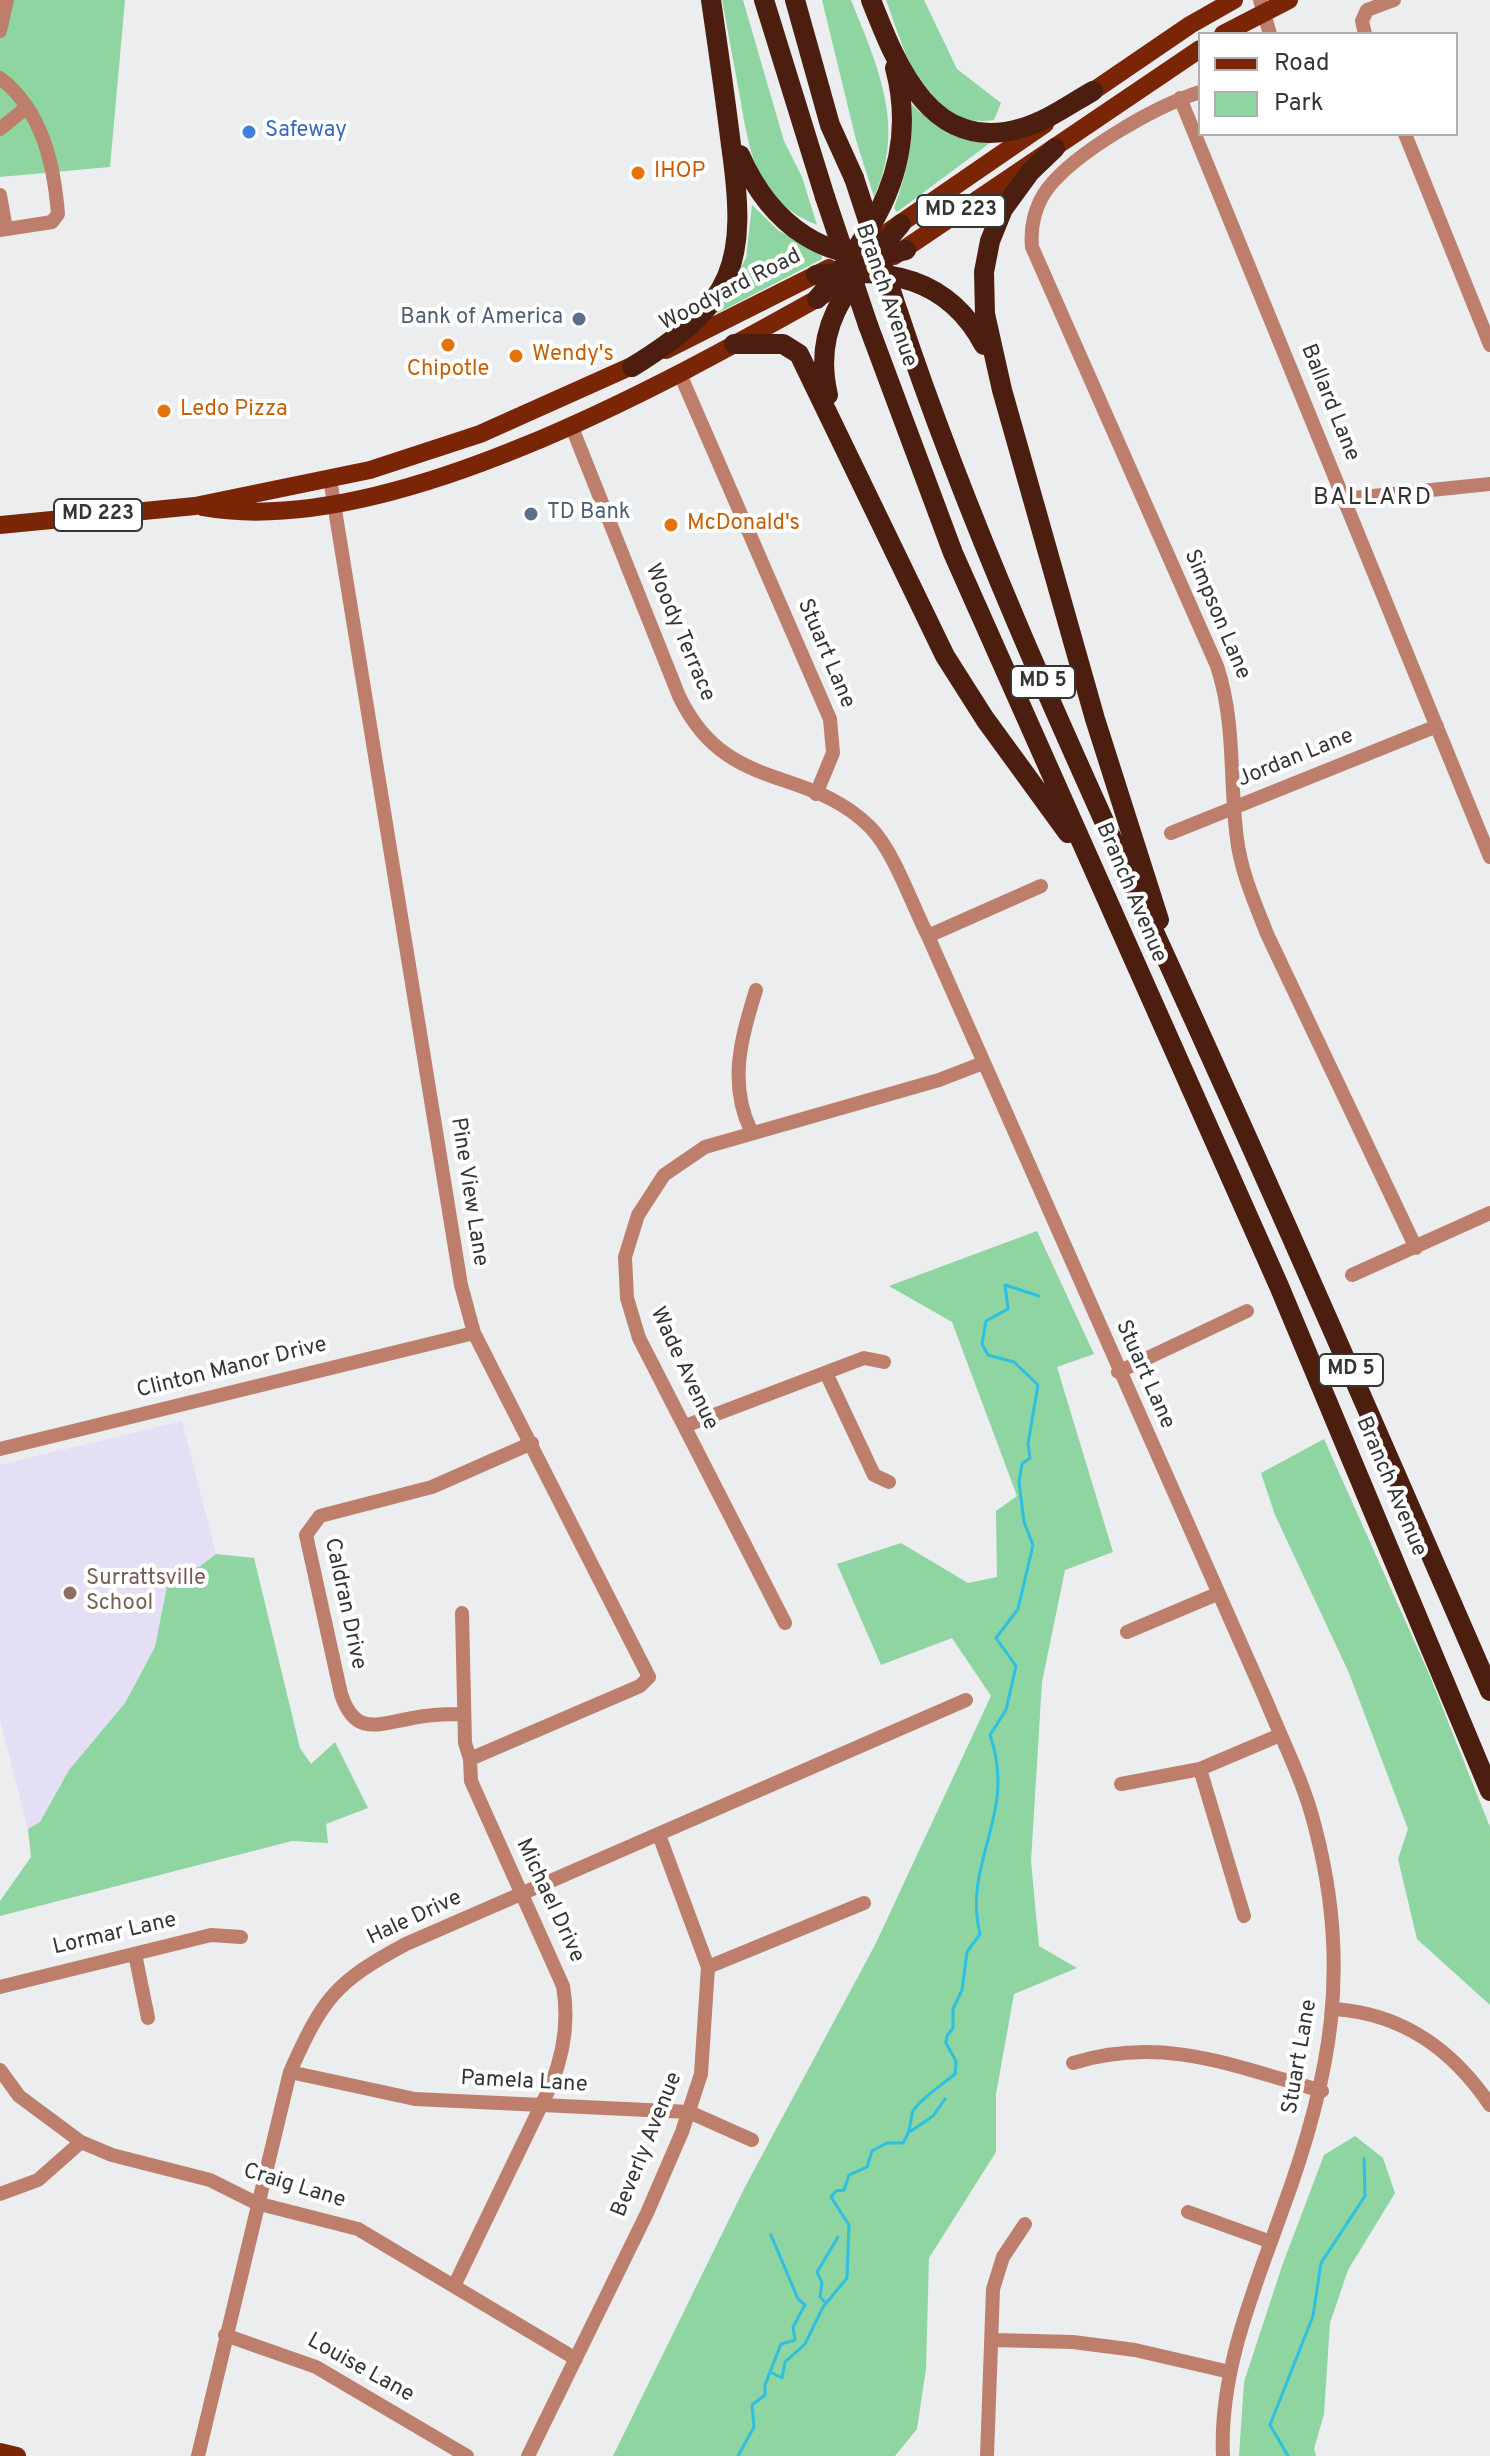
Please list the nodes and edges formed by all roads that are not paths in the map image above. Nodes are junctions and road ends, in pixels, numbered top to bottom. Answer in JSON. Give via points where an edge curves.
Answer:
{"nodes":[{"id":1,"x":7,"y":0,"type":"edge"},
{"id":2,"x":711,"y":0,"type":"edge"},
{"id":3,"x":764,"y":0,"type":"edge"},
{"id":4,"x":795,"y":0,"type":"edge"},
{"id":5,"x":871,"y":0,"type":"edge"},
{"id":6,"x":1234,"y":0,"type":"edge"},
{"id":7,"x":1289,"y":0,"type":"edge"},
{"id":8,"x":1394,"y":0,"type":"edge"},
{"id":9,"x":1262,"y":6,"type":"edge"},
{"id":10,"x":0,"y":31,"type":"edge"},
{"id":11,"x":1226,"y":32,"type":"edge"},
{"id":12,"x":1269,"y":32,"type":"edge"},
{"id":13,"x":1365,"y":32,"type":"edge"},
{"id":14,"x":889,"y":45,"type":"junction"},
{"id":15,"x":1155,"y":49,"type":"junction"},
{"id":16,"x":1198,"y":50,"type":"edge"},
{"id":17,"x":0,"y":78,"type":"edge"},
{"id":18,"x":1093,"y":91,"type":"junction"},
{"id":19,"x":1198,"y":93,"type":"edge"},
{"id":20,"x":1180,"y":98,"type":"junction"},
{"id":21,"x":27,"y":107,"type":"junction"},
{"id":22,"x":727,"y":113,"type":"junction"},
{"id":23,"x":1097,"y":120,"type":"junction"},
{"id":24,"x":0,"y":129,"type":"edge"},
{"id":25,"x":1406,"y":136,"type":"edge"},
{"id":26,"x":1055,"y":148,"type":"junction"},
{"id":27,"x":0,"y":195,"type":"edge"},
{"id":28,"x":901,"y":224,"type":"joint"},
{"id":29,"x":3,"y":230,"type":"edge"},
{"id":30,"x":906,"y":250,"type":"joint"},
{"id":31,"x":858,"y":263,"type":"junction"},
{"id":32,"x":816,"y":275,"type":"joint"},
{"id":33,"x":817,"y":299,"type":"joint"},
{"id":34,"x":734,"y":344,"type":"junction"},
{"id":35,"x":1490,"y":345,"type":"edge"},
{"id":36,"x":632,"y":367,"type":"junction"},
{"id":37,"x":998,"y":369,"type":"junction"},
{"id":38,"x":680,"y":374,"type":"junction"},
{"id":39,"x":571,"y":425,"type":"junction"},
{"id":40,"x":839,"y":433,"type":"junction"},
{"id":41,"x":443,"y":447,"type":"junction"},
{"id":42,"x":330,"y":479,"type":"junction"},
{"id":43,"x":1490,"y":484,"type":"edge"},
{"id":44,"x":1344,"y":499,"type":"junction"},
{"id":45,"x":335,"y":503,"type":"junction"},
{"id":46,"x":195,"y":506,"type":"junction"},
{"id":47,"x":0,"y":525,"type":"edge"},
{"id":48,"x":1437,"y":726,"type":"junction"},
{"id":49,"x":816,"y":794,"type":"junction"},
{"id":50,"x":1235,"y":807,"type":"junction"},
{"id":51,"x":1171,"y":833,"type":"dead end"},
{"id":52,"x":1490,"y":857,"type":"edge"},
{"id":53,"x":1041,"y":886,"type":"dead end"},
{"id":54,"x":1116,"y":921,"type":"junction"},
{"id":55,"x":928,"y":936,"type":"junction"},
{"id":56,"x":756,"y":990,"type":"dead end"},
{"id":57,"x":1205,"y":1044,"type":"junction"},
{"id":58,"x":983,"y":1063,"type":"junction"},
{"id":59,"x":751,"y":1131,"type":"junction"},
{"id":60,"x":1490,"y":1213,"type":"edge"},
{"id":61,"x":1416,"y":1248,"type":"junction"},
{"id":62,"x":1352,"y":1275,"type":"dead end"},
{"id":63,"x":1247,"y":1311,"type":"dead end"},
{"id":64,"x":474,"y":1333,"type":"junction"},
{"id":65,"x":884,"y":1362,"type":"dead end"},
{"id":66,"x":1118,"y":1372,"type":"junction"},
{"id":67,"x":826,"y":1373,"type":"junction"},
{"id":68,"x":685,"y":1426,"type":"junction"},
{"id":69,"x":532,"y":1443,"type":"junction"},
{"id":70,"x":0,"y":1449,"type":"edge"},
{"id":71,"x":889,"y":1482,"type":"dead end"},
{"id":72,"x":1217,"y":1594,"type":"junction"},
{"id":73,"x":462,"y":1613,"type":"dead end"},
{"id":74,"x":785,"y":1623,"type":"dead end"},
{"id":75,"x":1127,"y":1632,"type":"dead end"},
{"id":76,"x":1490,"y":1691,"type":"edge"},
{"id":77,"x":966,"y":1700,"type":"dead end"},
{"id":78,"x":464,"y":1714,"type":"junction"},
{"id":79,"x":1280,"y":1735,"type":"junction"},
{"id":80,"x":470,"y":1759,"type":"junction"},
{"id":81,"x":1200,"y":1769,"type":"junction"},
{"id":82,"x":1121,"y":1784,"type":"dead end"},
{"id":83,"x":1490,"y":1791,"type":"edge"},
{"id":84,"x":659,"y":1835,"type":"junction"},
{"id":85,"x":521,"y":1896,"type":"junction"},
{"id":86,"x":864,"y":1903,"type":"dead end"},
{"id":87,"x":1244,"y":1916,"type":"dead end"},
{"id":88,"x":241,"y":1937,"type":"dead end"},
{"id":89,"x":135,"y":1954,"type":"junction"},
{"id":90,"x":708,"y":1967,"type":"junction"},
{"id":91,"x":0,"y":1987,"type":"edge"},
{"id":92,"x":1335,"y":2009,"type":"junction"},
{"id":93,"x":148,"y":2018,"type":"dead end"},
{"id":94,"x":1073,"y":2063,"type":"dead end"},
{"id":95,"x":0,"y":2070,"type":"edge"},
{"id":96,"x":290,"y":2072,"type":"junction"},
{"id":97,"x":1322,"y":2091,"type":"junction"},
{"id":98,"x":1490,"y":2105,"type":"edge"},
{"id":99,"x":539,"y":2107,"type":"junction"},
{"id":100,"x":689,"y":2112,"type":"junction"},
{"id":101,"x":752,"y":2140,"type":"dead end"},
{"id":102,"x":81,"y":2142,"type":"junction"},
{"id":103,"x":0,"y":2194,"type":"edge"},
{"id":104,"x":256,"y":2203,"type":"junction"},
{"id":105,"x":1188,"y":2212,"type":"dead end"},
{"id":106,"x":1025,"y":2224,"type":"dead end"},
{"id":107,"x":1271,"y":2242,"type":"junction"},
{"id":108,"x":454,"y":2286,"type":"junction"},
{"id":109,"x":225,"y":2335,"type":"junction"},
{"id":110,"x":993,"y":2340,"type":"junction"},
{"id":111,"x":576,"y":2359,"type":"junction"},
{"id":112,"x":1230,"y":2372,"type":"junction"},
{"id":113,"x":0,"y":2452,"type":"edge"},
{"id":114,"x":17,"y":2456,"type":"edge"},
{"id":115,"x":198,"y":2456,"type":"edge"},
{"id":116,"x":467,"y":2456,"type":"edge"},
{"id":117,"x":528,"y":2456,"type":"edge"},
{"id":118,"x":987,"y":2456,"type":"edge"},
{"id":119,"x":1223,"y":2456,"type":"edge"}],
"edges":[{"from":1,"to":10,"type":"street"},
{"from":2,"to":22,"type":"highway"},
{"from":3,"to":54,"type":"highway","name":"Branch Avenue","number":"MD 5","bridge":true,"via":[[868,325],[953,553]]},
{"from":4,"to":57,"type":"highway","name":"Branch Avenue","number":"MD 5","bridge":true,"via":[[830,125],[854,178],[939,435],[1124,873]]},
{"from":5,"to":14,"type":"highway"},
{"from":6,"to":15,"type":"main road","number":"MD 223"},
{"from":7,"to":9,"type":"main road"},
{"from":8,"to":13,"type":"street","via":[[1367,10]]},
{"from":9,"to":11,"type":"main road"},
{"from":9,"to":12,"type":"street"},
{"from":14,"to":18,"type":"highway","via":[[930,109],[972,130],[1022,128]]},
{"from":14,"to":31,"type":"highway","via":[[900,106],[896,167]]},
{"from":15,"to":18,"type":"main road","number":"MD 223"},
{"from":15,"to":23,"type":"main road","via":[[1146,80]]},
{"from":16,"to":23,"type":"main road","number":"MD 223"},
{"from":17,"to":21,"type":"street"},
{"from":18,"to":28,"type":"main road","number":"MD 223"},
{"from":19,"to":20,"type":"street","name":"Simpson Lane"},
{"from":20,"to":44,"type":"street","name":"Ballard Lane"},
{"from":20,"to":50,"type":"street","name":"Simpson Lane","via":[[1150,111],[1048,188],[1031,233],[1034,255],[1217,666],[1230,707]]},
{"from":21,"to":24,"type":"street"},
{"from":21,"to":29,"type":"street","via":[[53,172],[58,214],[52,222]]},
{"from":22,"to":31,"type":"highway","via":[[749,176],[768,205],[790,226]]},
{"from":22,"to":36,"type":"highway","via":[[740,221],[728,274],[718,295],[685,333]]},
{"from":23,"to":26,"type":"main road","number":"MD 223"},
{"from":25,"to":35,"type":"street"},
{"from":26,"to":30,"type":"main road","number":"MD 223"},
{"from":26,"to":37,"type":"highway","via":[[1003,209],[990,241],[982,292]]},
{"from":27,"to":29,"type":"street"},
{"from":28,"to":31,"type":"highway"},
{"from":30,"to":31,"type":"highway"},
{"from":31,"to":32,"type":"highway"},
{"from":31,"to":33,"type":"highway"},
{"from":31,"to":37,"type":"highway","via":[[952,301],[971,319]]},
{"from":31,"to":40,"type":"highway","via":[[824,339],[824,381]]},
{"from":32,"to":36,"type":"main road","name":"Woodyard Road","number":"MD 223"},
{"from":33,"to":34,"type":"main road","name":"Woodyard Road","number":"MD 223"},
{"from":34,"to":38,"type":"main road","name":"Woodyard Road","number":"MD 223"},
{"from":34,"to":40,"type":"highway","via":[[783,344],[799,354]]},
{"from":36,"to":39,"type":"main road","via":[[581,405]]},
{"from":36,"to":41,"type":"main road","name":"Woodyard Road","number":"MD 223"},
{"from":37,"to":57,"type":"highway","via":[[1095,719],[1152,904]]},
{"from":38,"to":39,"type":"main road","name":"Woodyard Road","number":"MD 223"},
{"from":38,"to":49,"type":"street","name":"Stuart Lane","via":[[830,719],[833,753]]},
{"from":39,"to":41,"type":"main road","via":[[545,424]]},
{"from":39,"to":45,"type":"main road","name":"Woodyard Road","number":"MD 223","via":[[419,483]]},
{"from":39,"to":49,"type":"street","name":"Woody Terrace","via":[[673,681],[701,733],[743,767]]},
{"from":40,"to":54,"type":"highway","via":[[945,656],[1068,832]]},
{"from":41,"to":42,"type":"main road","name":"Woodyard Road","number":"MD 223"},
{"from":42,"to":45,"type":"street","name":"Pine View Lane"},
{"from":42,"to":46,"type":"main road","name":"Woodyard Road","number":"MD 223"},
{"from":43,"to":44,"type":"street"},
{"from":44,"to":48,"type":"street","name":"Ballard Lane"},
{"from":45,"to":46,"type":"main road","name":"Woodyard Road","number":"MD 223","via":[[241,514]]},
{"from":45,"to":64,"type":"street","name":"Pine View Lane","via":[[457,1269]]},
{"from":46,"to":47,"type":"main road","name":"Woodyard Road","number":"MD 223"},
{"from":48,"to":50,"type":"street","name":"Jordan Lane"},
{"from":48,"to":52,"type":"street","name":"Ballard Lane"},
{"from":49,"to":55,"type":"street","name":"Stuart Lane","via":[[857,816],[878,837]]},
{"from":50,"to":51,"type":"street","name":"Jordan Lane"},
{"from":50,"to":61,"type":"street","name":"Simpson Lane","via":[[1240,856],[1267,934]]},
{"from":53,"to":55,"type":"street"},
{"from":54,"to":83,"type":"highway","name":"Branch Avenue","number":"MD 5","via":[[1283,1297]]},
{"from":55,"to":58,"type":"street","name":"Stuart Lane"},
{"from":56,"to":59,"type":"street","via":[[739,1045],[737,1079]]},
{"from":57,"to":76,"type":"highway","name":"Branch Avenue","number":"MD 5"},
{"from":58,"to":59,"type":"street","name":"Wade Avenue"},
{"from":58,"to":66,"type":"street","name":"Stuart Lane"},
{"from":59,"to":68,"type":"street","name":"Wade Avenue","via":[[705,1147],[664,1175],[638,1215],[625,1257],[627,1298],[639,1338]]},
{"from":60,"to":61,"type":"street"},
{"from":61,"to":62,"type":"street"},
{"from":63,"to":66,"type":"street"},
{"from":64,"to":69,"type":"street","name":"Pine View Lane"},
{"from":64,"to":70,"type":"street","name":"Clinton Manor Drive"},
{"from":65,"to":67,"type":"street","via":[[864,1358]]},
{"from":66,"to":72,"type":"street","name":"Stuart Lane"},
{"from":67,"to":68,"type":"street"},
{"from":67,"to":71,"type":"street","via":[[874,1475]]},
{"from":68,"to":74,"type":"street","name":"Wade Avenue"},
{"from":69,"to":78,"type":"street","name":"Caldran Drive","via":[[432,1487],[320,1516],[306,1535],[341,1694],[352,1716],[372,1726]]},
{"from":69,"to":80,"type":"street","name":"Pine View Lane","via":[[648,1680]]},
{"from":72,"to":75,"type":"street"},
{"from":72,"to":79,"type":"street","name":"Stuart Lane"},
{"from":73,"to":78,"type":"street","name":"Michael Drive"},
{"from":77,"to":84,"type":"street","name":"Hale Drive"},
{"from":78,"to":80,"type":"street","name":"Michael Drive"},
{"from":79,"to":81,"type":"street"},
{"from":79,"to":92,"type":"street","name":"Stuart Lane","via":[[1315,1825],[1329,1889]]},
{"from":80,"to":85,"type":"street","name":"Michael Drive","via":[[471,1781]]},
{"from":81,"to":82,"type":"street"},
{"from":81,"to":87,"type":"street"},
{"from":84,"to":85,"type":"street","name":"Hale Drive"},
{"from":84,"to":90,"type":"street","name":"Beverly Avenue"},
{"from":85,"to":96,"type":"street","name":"Hale Drive","via":[[406,1944],[357,1971],[314,2020]]},
{"from":85,"to":99,"type":"street","name":"Michael Drive","via":[[557,1970],[566,2010],[561,2055]]},
{"from":86,"to":90,"type":"street"},
{"from":88,"to":89,"type":"street","name":"Lormar Lane","via":[[211,1935]]},
{"from":89,"to":91,"type":"street","name":"Lormar Lane"},
{"from":89,"to":93,"type":"street"},
{"from":90,"to":100,"type":"street","name":"Beverly Avenue","via":[[705,2051]]},
{"from":92,"to":97,"type":"street","name":"Stuart Lane"},
{"from":92,"to":98,"type":"street","via":[[1366,2011],[1407,2027],[1458,2064]]},
{"from":94,"to":97,"type":"street","via":[[1150,2049]]},
{"from":95,"to":102,"type":"street","name":"Craig Lane","via":[[19,2096]]},
{"from":96,"to":99,"type":"street","name":"Pamela Lane","via":[[405,2098]]},
{"from":96,"to":104,"type":"street","name":"Hale Drive"},
{"from":97,"to":107,"type":"street","name":"Stuart Lane"},
{"from":99,"to":100,"type":"street","name":"Pamela Lane"},
{"from":99,"to":108,"type":"street","name":"Michael Drive"},
{"from":100,"to":101,"type":"street","name":"Pamela Lane"},
{"from":100,"to":111,"type":"street","name":"Beverly Avenue"},
{"from":102,"to":103,"type":"street","via":[[38,2180]]},
{"from":102,"to":104,"type":"street","name":"Craig Lane","via":[[148,2166],[210,2180]]},
{"from":104,"to":108,"type":"street","name":"Craig Lane","via":[[358,2229]]},
{"from":104,"to":109,"type":"street","name":"Hale Drive"},
{"from":105,"to":107,"type":"street"},
{"from":106,"to":110,"type":"street","via":[[997,2271],[991,2305]]},
{"from":107,"to":112,"type":"street","name":"Stuart Lane"},
{"from":108,"to":111,"type":"street","name":"Craig Lane"},
{"from":109,"to":115,"type":"street","name":"Hale Drive"},
{"from":109,"to":116,"type":"street","name":"Louise Lane","via":[[316,2367]]},
{"from":110,"to":112,"type":"street","via":[[1135,2350]]},
{"from":110,"to":118,"type":"street"},
{"from":111,"to":117,"type":"street","name":"Beverly Avenue"},
{"from":112,"to":119,"type":"street","name":"Stuart Lane"},
{"from":113,"to":114,"type":"main road"}]}
